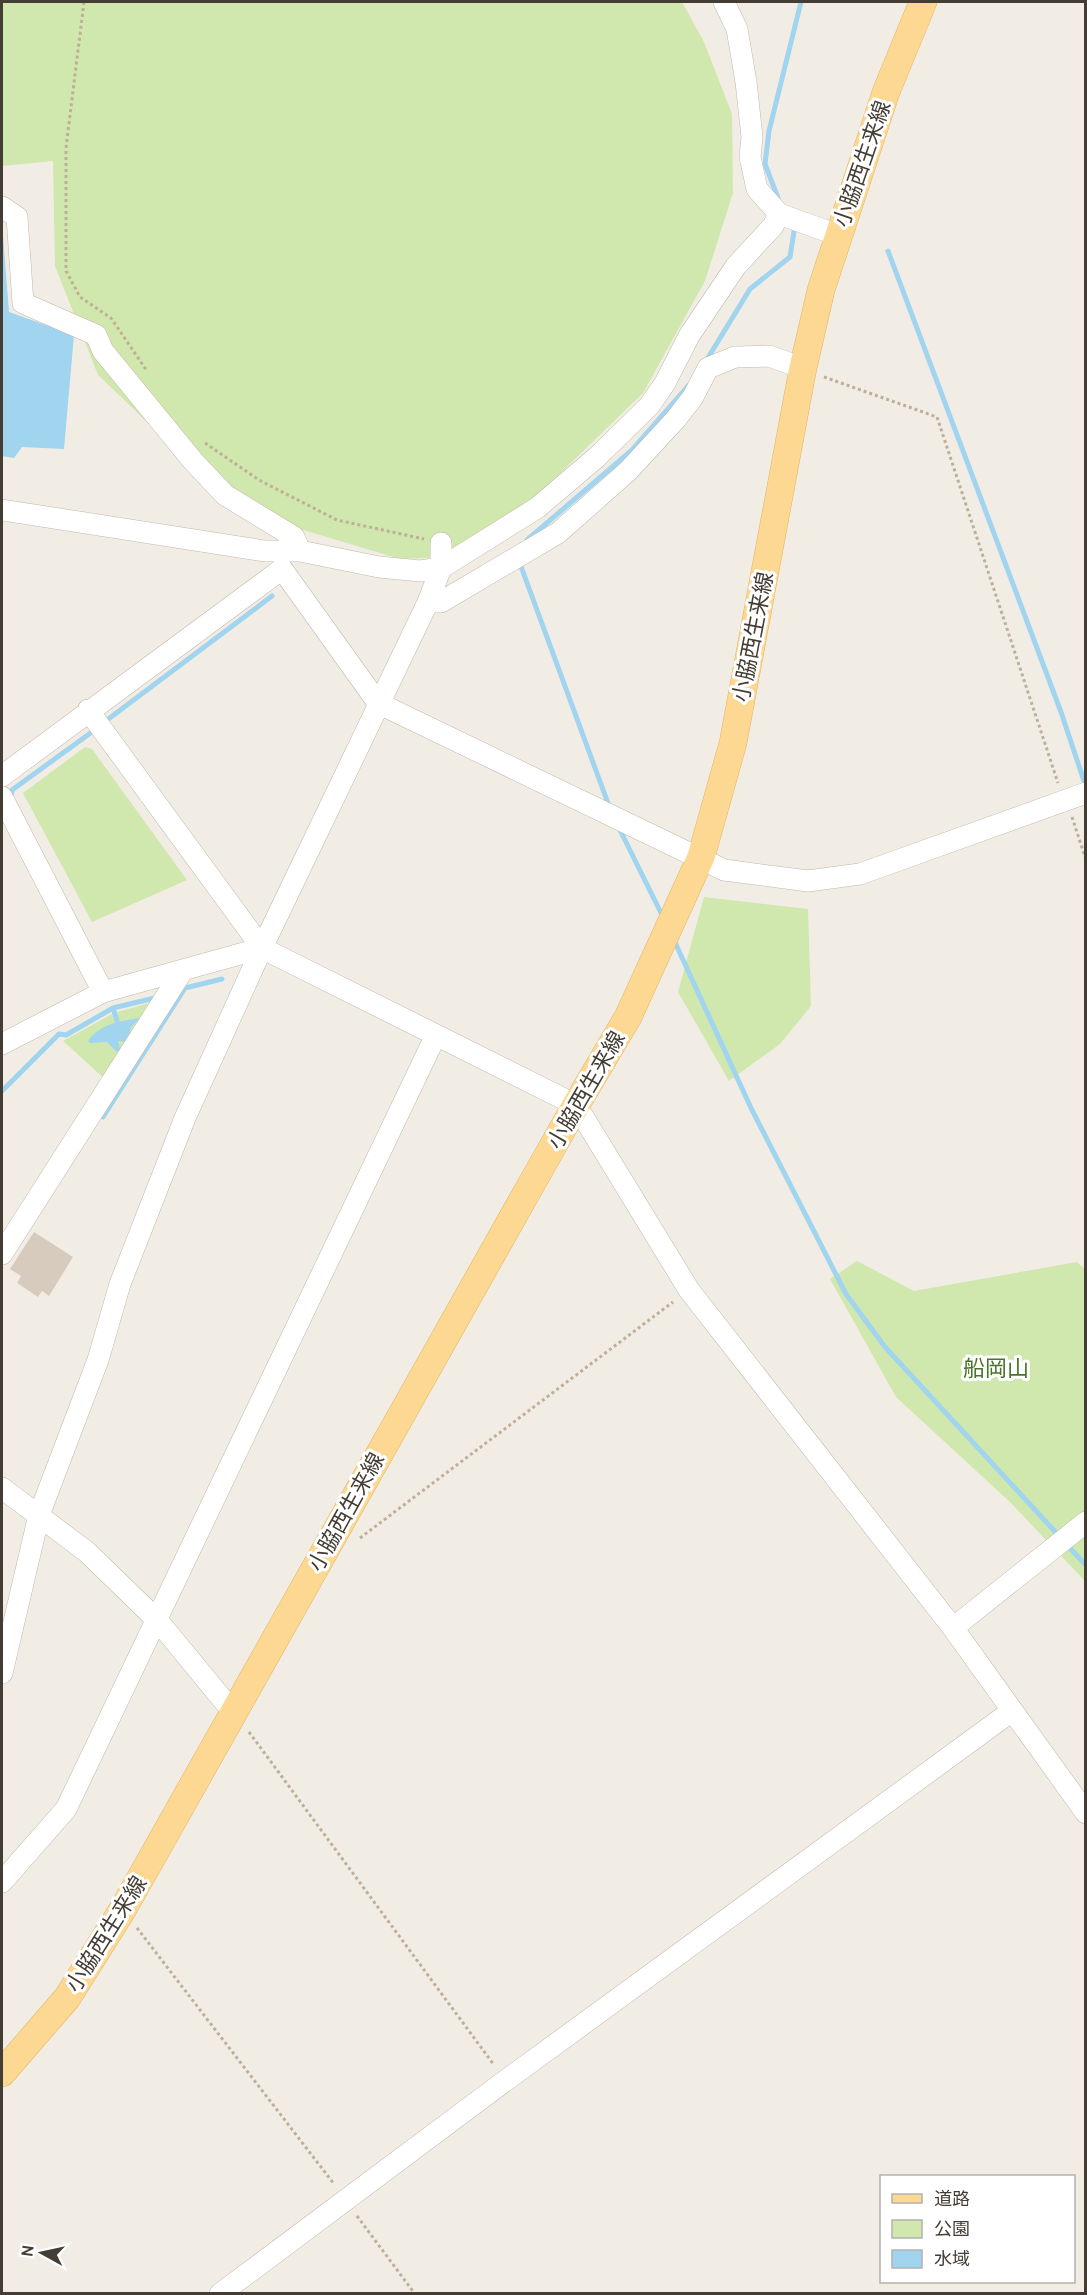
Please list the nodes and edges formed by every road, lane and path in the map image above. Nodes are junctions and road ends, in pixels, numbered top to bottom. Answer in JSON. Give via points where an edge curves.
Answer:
{"nodes":[{"id":1,"x":84,"y":2,"type":"edge"},
{"id":2,"x":724,"y":2,"type":"edge"},
{"id":3,"x":923,"y":2,"type":"edge"},
{"id":4,"x":2,"y":207,"type":"edge"},
{"id":5,"x":779,"y":214,"type":"junction"},
{"id":6,"x":838,"y":234,"type":"junction"},
{"id":7,"x":803,"y":368,"type":"junction"},
{"id":8,"x":150,"y":376,"type":"dead end"},
{"id":9,"x":197,"y":437,"type":"dead end"},
{"id":10,"x":2,"y":510,"type":"edge"},
{"id":11,"x":441,"y":543,"type":"joint"},
{"id":12,"x":300,"y":551,"type":"junction"},
{"id":13,"x":441,"y":568,"type":"junction"},
{"id":14,"x":282,"y":570,"type":"junction"},
{"id":15,"x":428,"y":602,"type":"junction"},
{"id":16,"x":378,"y":703,"type":"junction"},
{"id":17,"x":88,"y":710,"type":"junction"},
{"id":18,"x":2,"y":776,"type":"edge"},
{"id":19,"x":1070,"y":793,"type":"edge"},
{"id":20,"x":2,"y":797,"type":"edge"},
{"id":21,"x":701,"y":857,"type":"junction"},
{"id":22,"x":1086,"y":860,"type":"edge"},
{"id":23,"x":262,"y":948,"type":"junction"},
{"id":24,"x":183,"y":970,"type":"junction"},
{"id":25,"x":103,"y":992,"type":"junction"},
{"id":26,"x":436,"y":1035,"type":"junction"},
{"id":27,"x":2,"y":1044,"type":"edge"},
{"id":28,"x":576,"y":1105,"type":"junction"},
{"id":29,"x":2,"y":1254,"type":"edge"},
{"id":30,"x":689,"y":1290,"type":"junction"},
{"id":31,"x":2,"y":1488,"type":"edge"},
{"id":32,"x":39,"y":1515,"type":"junction"},
{"id":33,"x":1086,"y":1522,"type":"edge"},
{"id":34,"x":353,"y":1543,"type":"dead end"},
{"id":35,"x":158,"y":1621,"type":"junction"},
{"id":36,"x":953,"y":1628,"type":"junction"},
{"id":37,"x":2,"y":1673,"type":"edge"},
{"id":38,"x":1012,"y":1711,"type":"junction"},
{"id":39,"x":233,"y":1712,"type":"junction"},
{"id":40,"x":1086,"y":1813,"type":"edge"},
{"id":41,"x":2,"y":1882,"type":"edge"},
{"id":42,"x":123,"y":1910,"type":"junction"},
{"id":43,"x":2,"y":2073,"type":"edge"},
{"id":44,"x":505,"y":2081,"type":"junction"},
{"id":45,"x":346,"y":2201,"type":"junction"},
{"id":46,"x":220,"y":2294,"type":"edge"},
{"id":47,"x":415,"y":2294,"type":"edge"}],
"edges":[{"from":1,"to":8,"type":"path","via":[[66,148],[66,271],[80,297],[111,318]]},
{"from":2,"to":5,"type":"street","via":[[737,29],[757,189]]},
{"from":3,"to":6,"type":"main road","name":"小脇西生来線","via":[[886,92]]},
{"from":4,"to":12,"type":"street","via":[[17,217],[23,303],[96,335],[109,359],[225,495],[294,537]]},
{"from":5,"to":6,"type":"street"},
{"from":5,"to":13,"type":"street","via":[[773,226],[736,266],[649,406],[537,508]]},
{"from":6,"to":7,"type":"main road","name":"小脇西生来線"},
{"from":7,"to":15,"type":"street","via":[[769,356],[735,357],[708,368],[676,419],[628,471],[558,533],[441,602]]},
{"from":7,"to":19,"type":"path","via":[[938,417]]},
{"from":7,"to":21,"type":"main road","name":"小脇西生来線","via":[[733,743]]},
{"from":9,"to":11,"type":"path","via":[[259,480],[337,519]]},
{"from":10,"to":12,"type":"street","via":[[265,551]]},
{"from":11,"to":13,"type":"street"},
{"from":12,"to":13,"type":"street","via":[[379,567],[420,571]]},
{"from":12,"to":14,"type":"street"},
{"from":13,"to":15,"type":"street"},
{"from":14,"to":16,"type":"street"},
{"from":14,"to":17,"type":"street"},
{"from":15,"to":16,"type":"street"},
{"from":16,"to":21,"type":"street"},
{"from":16,"to":23,"type":"street"},
{"from":17,"to":18,"type":"street"},
{"from":17,"to":23,"type":"street"},
{"from":19,"to":21,"type":"street","via":[[860,874],[808,881],[724,870]]},
{"from":19,"to":22,"type":"path"},
{"from":20,"to":25,"type":"street"},
{"from":21,"to":28,"type":"main road","name":"小脇西生来線","via":[[628,1017]]},
{"from":23,"to":24,"type":"street"},
{"from":23,"to":26,"type":"street"},
{"from":23,"to":32,"type":"street","via":[[186,1118],[120,1284],[98,1360]]},
{"from":24,"to":25,"type":"street"},
{"from":24,"to":29,"type":"street"},
{"from":25,"to":27,"type":"street"},
{"from":26,"to":28,"type":"street"},
{"from":26,"to":35,"type":"street"},
{"from":28,"to":30,"type":"street"},
{"from":28,"to":39,"type":"main road","name":"小脇西生来線"},
{"from":30,"to":34,"type":"path"},
{"from":30,"to":36,"type":"street"},
{"from":31,"to":32,"type":"street"},
{"from":32,"to":35,"type":"street","via":[[87,1552]]},
{"from":32,"to":37,"type":"street"},
{"from":33,"to":36,"type":"street"},
{"from":35,"to":39,"type":"street"},
{"from":35,"to":41,"type":"street","via":[[66,1809]]},
{"from":36,"to":38,"type":"street"},
{"from":38,"to":40,"type":"street"},
{"from":38,"to":44,"type":"street"},
{"from":39,"to":42,"type":"main road","name":"小脇西生来線"},
{"from":39,"to":44,"type":"path"},
{"from":42,"to":43,"type":"main road","name":"小脇西生来線","via":[[67,1998]]},
{"from":42,"to":45,"type":"path"},
{"from":44,"to":45,"type":"street"},
{"from":45,"to":46,"type":"street"},
{"from":45,"to":47,"type":"path"}]}
